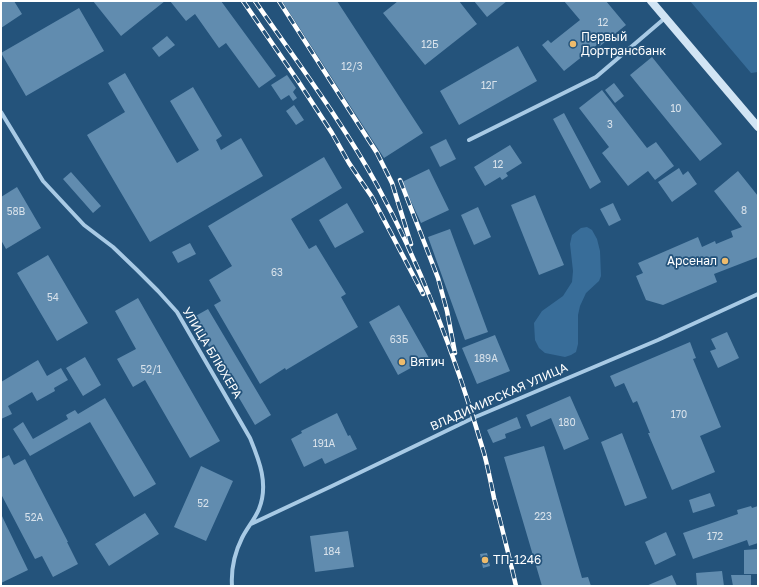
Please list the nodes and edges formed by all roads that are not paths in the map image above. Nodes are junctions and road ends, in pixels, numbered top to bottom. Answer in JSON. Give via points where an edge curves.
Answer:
{"nodes":[{"id":1,"x":651,"y":1,"type":"edge"},
{"id":2,"x":665,"y":18,"type":"junction"},
{"id":3,"x":1,"y":112,"type":"edge"},
{"id":4,"x":758,"y":127,"type":"edge"},
{"id":5,"x":469,"y":140,"type":"dead end"},
{"id":6,"x":758,"y":294,"type":"edge"},
{"id":7,"x":250,"y":524,"type":"junction"},
{"id":8,"x":232,"y":586,"type":"edge"}],
"edges":[{"from":1,"to":2,"type":"main road"},
{"from":2,"to":4,"type":"main road"},
{"from":2,"to":5,"type":"street","via":[[596,77]]},
{"from":3,"to":7,"type":"street","name":"УЛИЦА БЛЮХЕРА","via":[[43,181],[84,224],[113,247],[158,290],[177,312],[257,454],[263,481],[262,495],[259,509]]},
{"from":6,"to":7,"type":"street","name":"ВЛАДИМИРСКАЯ УЛИЦА","via":[[658,340],[473,418]]},
{"from":7,"to":8,"type":"street","name":"УЛИЦА БЛЮХЕРА","via":[[241,540],[234,562]]}]}
